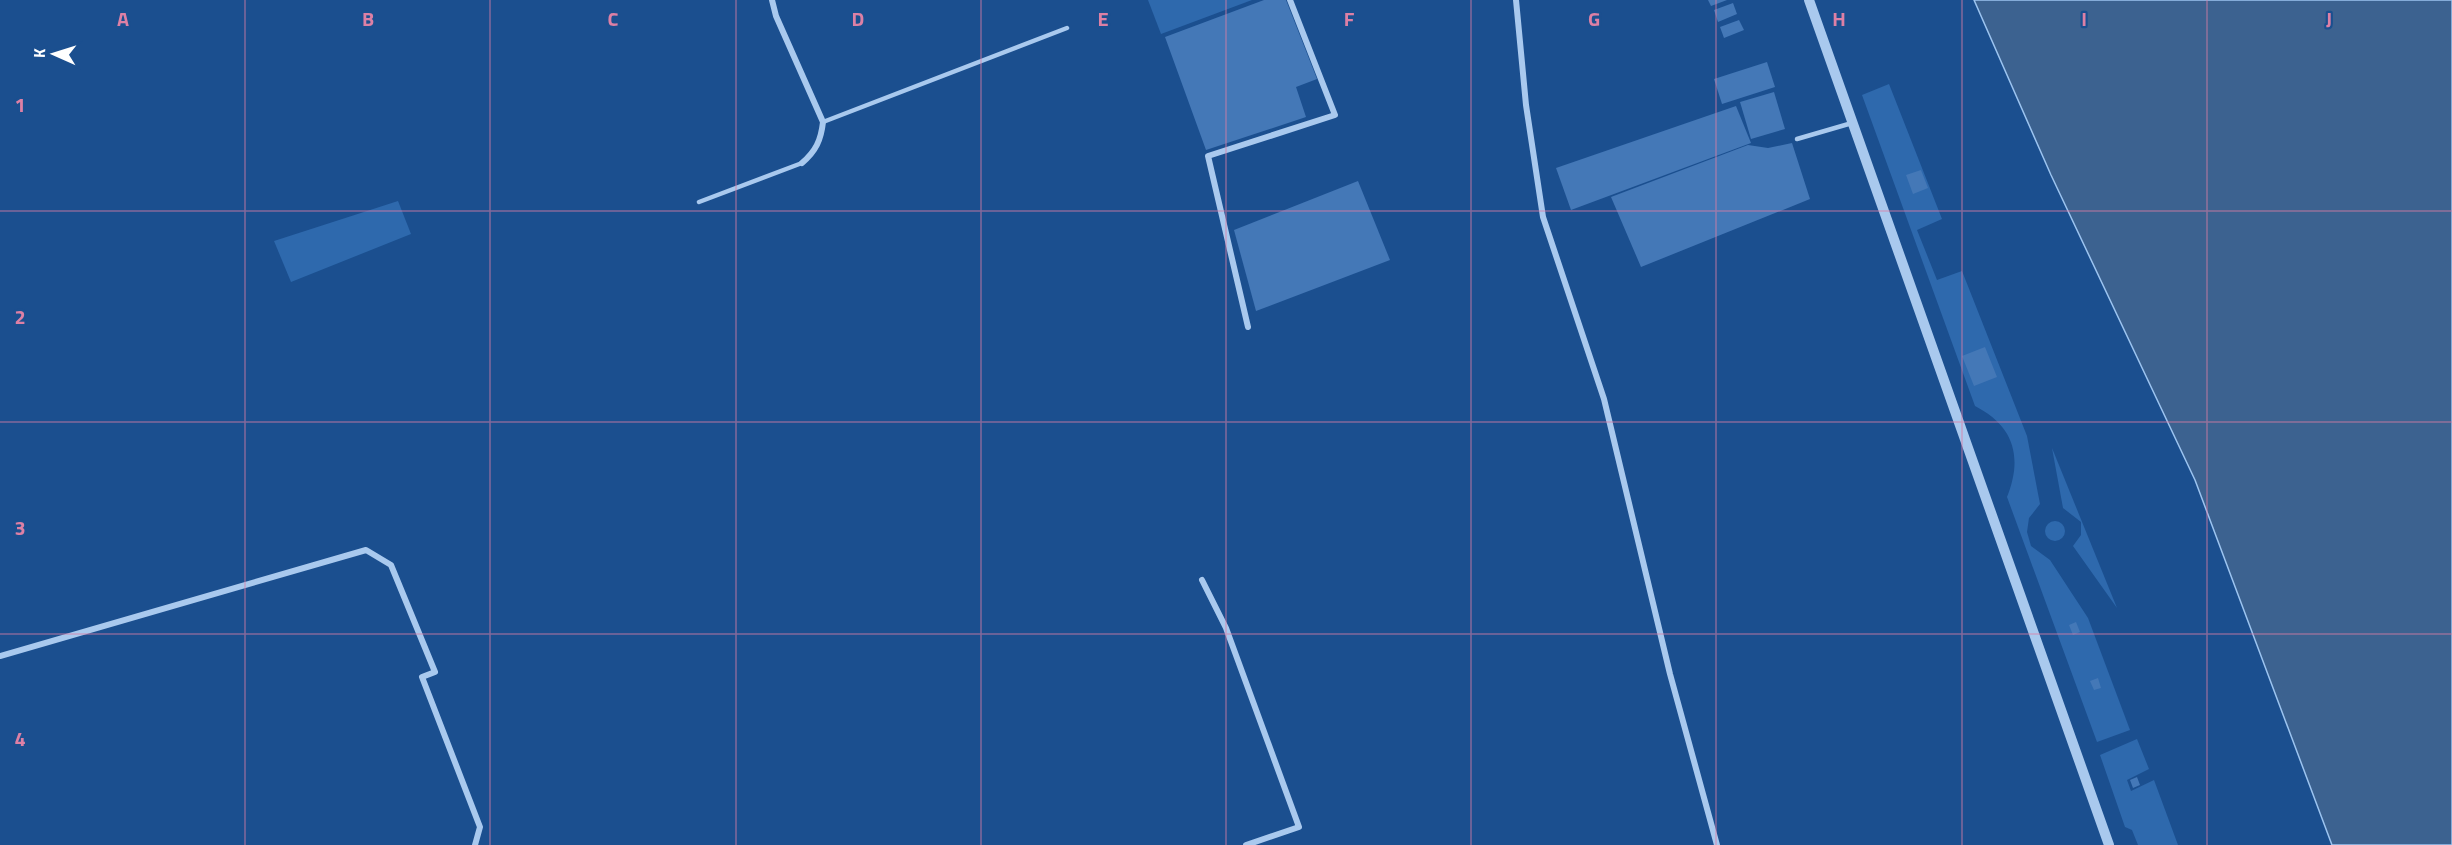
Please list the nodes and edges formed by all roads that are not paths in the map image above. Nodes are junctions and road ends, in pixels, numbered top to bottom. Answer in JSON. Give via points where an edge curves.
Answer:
{"nodes":[{"id":1,"x":772,"y":0,"type":"edge"},
{"id":2,"x":1290,"y":0,"type":"edge"},
{"id":3,"x":1516,"y":0,"type":"edge"},
{"id":4,"x":1809,"y":0,"type":"edge"},
{"id":5,"x":1067,"y":28,"type":"dead end"},
{"id":6,"x":823,"y":122,"type":"junction"},
{"id":7,"x":1852,"y":123,"type":"junction"},
{"id":8,"x":1797,"y":139,"type":"dead end"},
{"id":9,"x":802,"y":163,"type":"joint"},
{"id":10,"x":699,"y":202,"type":"dead end"},
{"id":11,"x":1248,"y":327,"type":"dead end"},
{"id":12,"x":1202,"y":580,"type":"dead end"},
{"id":13,"x":0,"y":656,"type":"edge"},
{"id":14,"x":475,"y":845,"type":"edge"},
{"id":15,"x":1246,"y":845,"type":"edge"},
{"id":16,"x":1716,"y":845,"type":"edge"},
{"id":17,"x":2109,"y":845,"type":"edge"}],
"edges":[{"from":1,"to":6,"type":"street"},
{"from":2,"to":11,"type":"street","via":[[1335,115],[1208,156]]},
{"from":3,"to":16,"type":"street","via":[[1543,217],[1604,399]]},
{"from":4,"to":7,"type":"street"},
{"from":5,"to":6,"type":"lane"},
{"from":6,"to":9,"type":"street","via":[[821,138]]},
{"from":7,"to":8,"type":"lane"},
{"from":7,"to":17,"type":"street"},
{"from":9,"to":10,"type":"lane"},
{"from":12,"to":15,"type":"street","via":[[1226,628],[1299,827]]},
{"from":13,"to":14,"type":"street","via":[[366,550],[391,565],[435,672],[422,678],[480,827]]}]}
